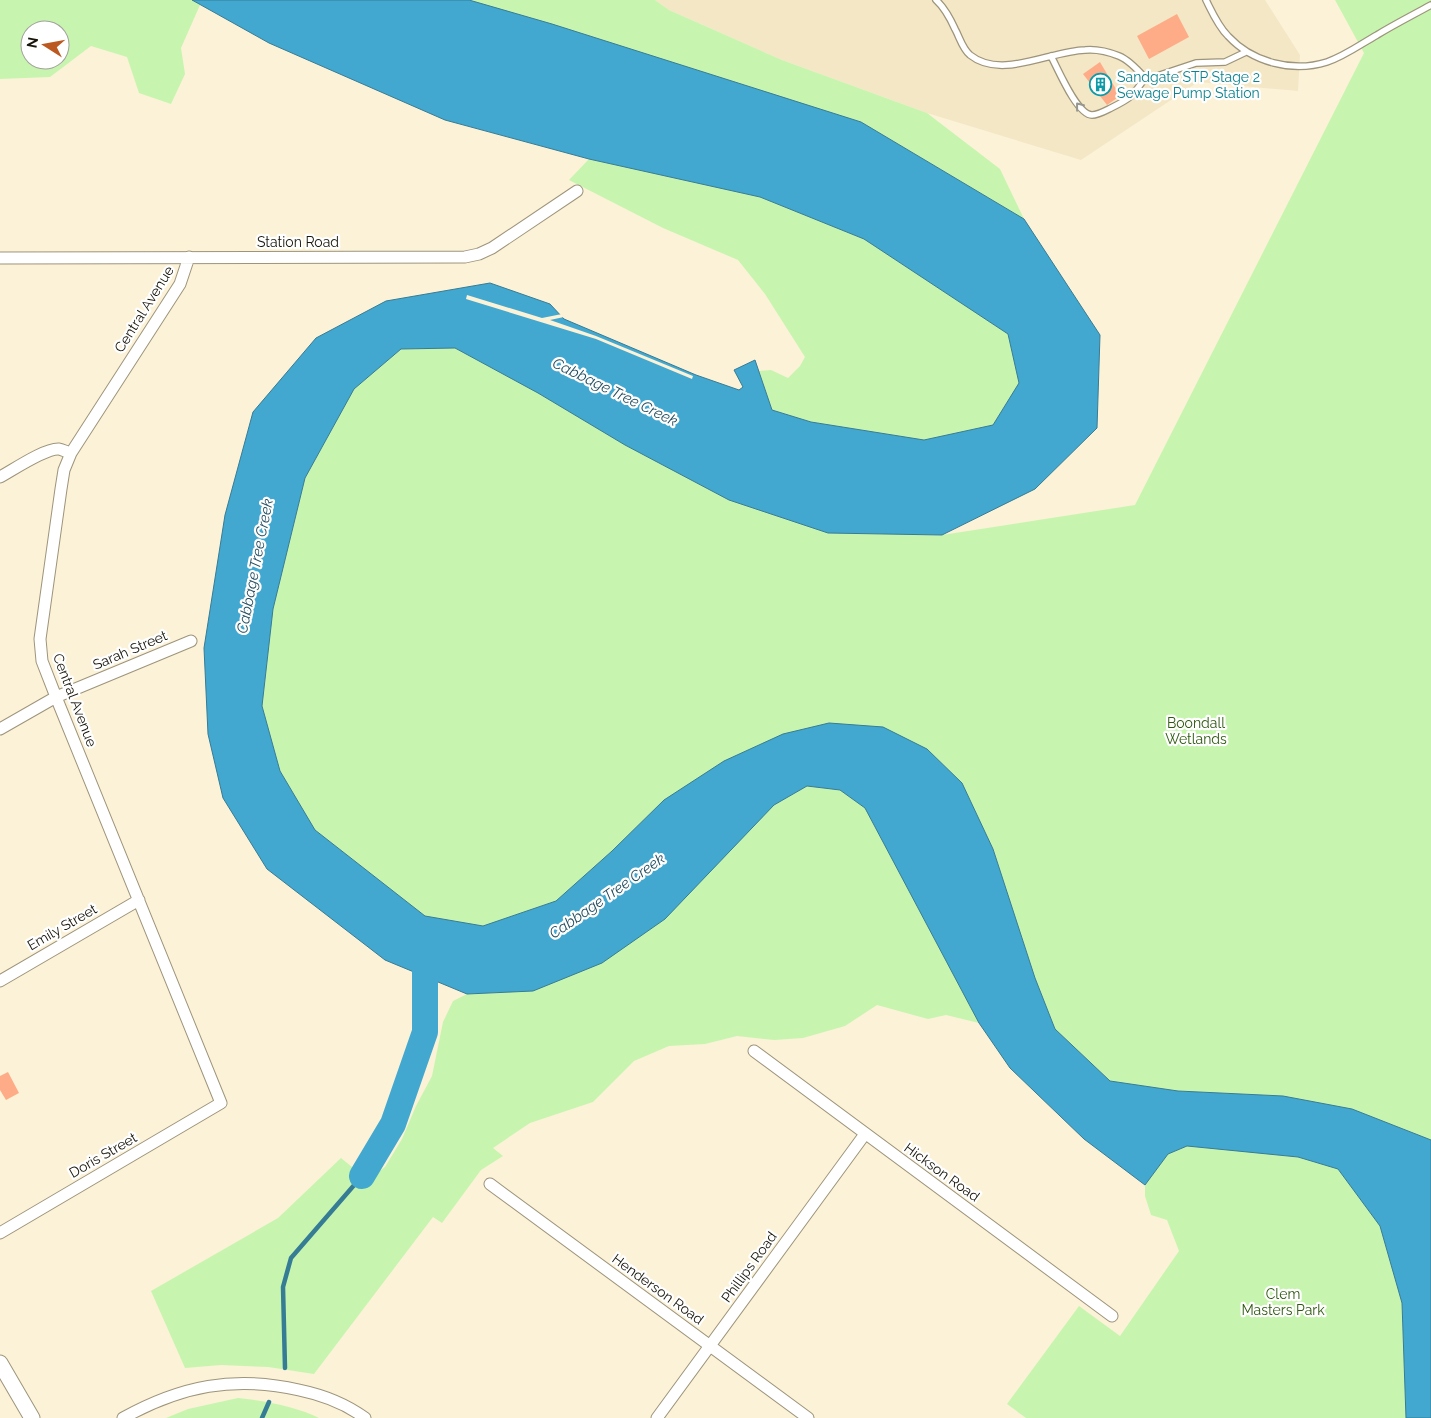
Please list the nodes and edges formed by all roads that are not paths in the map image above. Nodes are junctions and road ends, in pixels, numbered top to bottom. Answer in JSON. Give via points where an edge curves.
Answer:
{"nodes":[{"id":1,"x":936,"y":0,"type":"edge"},
{"id":2,"x":1206,"y":0,"type":"edge"},
{"id":3,"x":1431,"y":5,"type":"edge"},
{"id":4,"x":1246,"y":52,"type":"junction"},
{"id":5,"x":1051,"y":56,"type":"junction"},
{"id":6,"x":1145,"y":78,"type":"junction"},
{"id":7,"x":578,"y":191,"type":"dead end"},
{"id":8,"x":189,"y":257,"type":"junction"},
{"id":9,"x":0,"y":258,"type":"edge"},
{"id":10,"x":71,"y":453,"type":"junction"},
{"id":11,"x":0,"y":477,"type":"edge"},
{"id":12,"x":191,"y":641,"type":"dead end"},
{"id":13,"x":56,"y":697,"type":"junction"},
{"id":14,"x":0,"y":729,"type":"edge"},
{"id":15,"x":139,"y":900,"type":"junction"},
{"id":16,"x":0,"y":981,"type":"edge"},
{"id":17,"x":754,"y":1051,"type":"dead end"},
{"id":18,"x":221,"y":1103,"type":"joint"},
{"id":19,"x":865,"y":1134,"type":"junction"},
{"id":20,"x":490,"y":1184,"type":"dead end"},
{"id":21,"x":0,"y":1233,"type":"edge"},
{"id":22,"x":1112,"y":1316,"type":"dead end"},
{"id":23,"x":710,"y":1346,"type":"junction"},
{"id":24,"x":0,"y":1363,"type":"edge"},
{"id":25,"x":32,"y":1418,"type":"edge"},
{"id":26,"x":123,"y":1418,"type":"edge"},
{"id":27,"x":365,"y":1418,"type":"edge"},
{"id":28,"x":657,"y":1418,"type":"edge"},
{"id":29,"x":808,"y":1418,"type":"edge"}],
"edges":[{"from":1,"to":5,"type":"lane","via":[[944,8],[964,48],[984,63],[999,66]]},
{"from":2,"to":4,"type":"lane","via":[[1227,35]]},
{"from":3,"to":4,"type":"lane","via":[[1327,62],[1284,65]]},
{"from":4,"to":6,"type":"lane","via":[[1225,62],[1196,63]]},
{"from":5,"to":6,"type":"lane","via":[[1086,50],[1102,51],[1120,56]]},
{"from":6,"to":5,"type":"lane","one_way":true,"via":[[1133,96],[1092,115],[1077,104]]},
{"from":7,"to":8,"type":"street","name":"Station Road","via":[[492,248],[466,257]]},
{"from":8,"to":9,"type":"street","name":"Station Road"},
{"from":8,"to":10,"type":"street","name":"Central Avenue","via":[[180,284]]},
{"from":10,"to":11,"type":"street","via":[[54,450]]},
{"from":10,"to":13,"type":"street","name":"Central Avenue","via":[[64,470],[40,638],[42,661]]},
{"from":12,"to":13,"type":"street","name":"Sarah Street"},
{"from":13,"to":14,"type":"street","name":"Sarah Street"},
{"from":13,"to":15,"type":"street","name":"Central Avenue"},
{"from":15,"to":16,"type":"street","name":"Emily Street"},
{"from":15,"to":18,"type":"street","name":"Central Avenue"},
{"from":17,"to":19,"type":"street","name":"Hickson Road"},
{"from":18,"to":21,"type":"street","name":"Doris Street"},
{"from":19,"to":22,"type":"street","name":"Hickson Road"},
{"from":19,"to":23,"type":"street","name":"Phillips Road"},
{"from":20,"to":23,"type":"street","name":"Henderson Road"},
{"from":23,"to":28,"type":"street","name":"Phillips Road"},
{"from":23,"to":29,"type":"street","name":"Henderson Road"},
{"from":24,"to":25,"type":"street"},
{"from":26,"to":27,"type":"street","via":[[182,1392],[237,1382],[274,1385],[314,1394]]}]}
